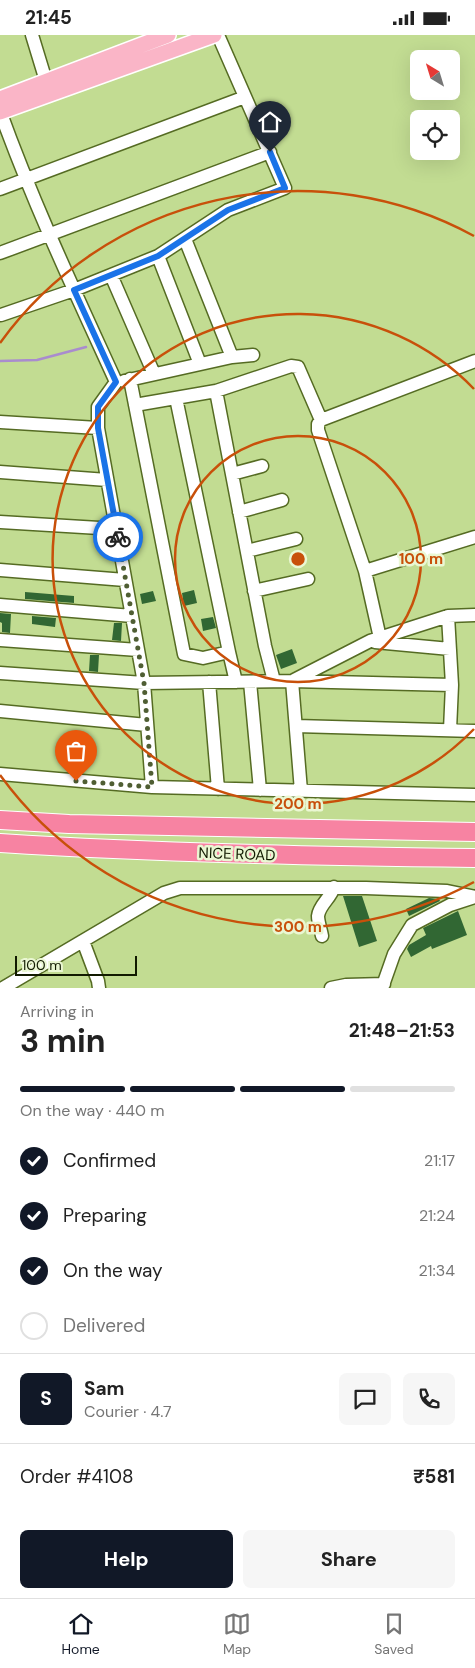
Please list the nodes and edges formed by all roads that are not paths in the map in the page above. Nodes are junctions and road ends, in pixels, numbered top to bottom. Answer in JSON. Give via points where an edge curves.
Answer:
{"nodes":[{"id":1,"x":32,"y":35,"type":"edge"},
{"id":2,"x":168,"y":35,"type":"edge"},
{"id":3,"x":214,"y":35,"type":"edge"},
{"id":4,"x":218,"y":35,"type":"edge"},
{"id":5,"x":46,"y":81,"type":"junction"},
{"id":6,"x":245,"y":97,"type":"junction"},
{"id":7,"x":0,"y":99,"type":"edge"},
{"id":8,"x":0,"y":112,"type":"edge"},
{"id":9,"x":270,"y":152,"type":"junction"},
{"id":10,"x":25,"y":180,"type":"junction"},
{"id":11,"x":0,"y":189,"type":"edge"},
{"id":12,"x":48,"y":235,"type":"junction"},
{"id":13,"x":185,"y":239,"type":"junction"},
{"id":14,"x":0,"y":253,"type":"edge"},
{"id":15,"x":158,"y":256,"type":"junction"},
{"id":16,"x":112,"y":275,"type":"junction"},
{"id":17,"x":74,"y":290,"type":"junction"},
{"id":18,"x":1,"y":315,"type":"edge"},
{"id":19,"x":253,"y":355,"type":"dead end"},
{"id":20,"x":232,"y":357,"type":"junction"},
{"id":21,"x":475,"y":361,"type":"edge"},
{"id":22,"x":200,"y":364,"type":"junction"},
{"id":23,"x":154,"y":374,"type":"junction"},
{"id":24,"x":130,"y":379,"type":"junction"},
{"id":25,"x":116,"y":382,"type":"junction"},
{"id":26,"x":216,"y":391,"type":"junction"},
{"id":27,"x":176,"y":398,"type":"junction"},
{"id":28,"x":135,"y":405,"type":"junction"},
{"id":29,"x":321,"y":420,"type":"junction"},
{"id":30,"x":0,"y":421,"type":"edge"},
{"id":31,"x":98,"y":428,"type":"junction"},
{"id":32,"x":262,"y":466,"type":"dead end"},
{"id":33,"x":0,"y":472,"type":"edge"},
{"id":34,"x":232,"y":474,"type":"junction"},
{"id":35,"x":107,"y":480,"type":"junction"},
{"id":36,"x":282,"y":501,"type":"dead end"},
{"id":37,"x":239,"y":512,"type":"junction"},
{"id":38,"x":0,"y":522,"type":"edge"},
{"id":39,"x":116,"y":529,"type":"junction"},
{"id":40,"x":475,"y":537,"type":"edge"},
{"id":41,"x":296,"y":539,"type":"dead end"},
{"id":42,"x":247,"y":551,"type":"junction"},
{"id":43,"x":0,"y":570,"type":"edge"},
{"id":44,"x":365,"y":571,"type":"junction"},
{"id":45,"x":308,"y":579,"type":"dead end"},
{"id":46,"x":125,"y":580,"type":"junction"},
{"id":47,"x":254,"y":591,"type":"junction"},
{"id":48,"x":0,"y":605,"type":"edge"},
{"id":49,"x":475,"y":615,"type":"edge"},
{"id":50,"x":132,"y":616,"type":"junction"},
{"id":51,"x":448,"y":616,"type":"junction"},
{"id":52,"x":0,"y":640,"type":"edge"},
{"id":53,"x":375,"y":640,"type":"junction"},
{"id":54,"x":450,"y":649,"type":"junction"},
{"id":55,"x":138,"y":650,"type":"junction"},
{"id":56,"x":229,"y":652,"type":"junction"},
{"id":57,"x":0,"y":673,"type":"edge"},
{"id":58,"x":250,"y":681,"type":"junction"},
{"id":59,"x":274,"y":681,"type":"junction"},
{"id":60,"x":292,"y":681,"type":"junction"},
{"id":61,"x":209,"y":682,"type":"junction"},
{"id":62,"x":236,"y":682,"type":"junction"},
{"id":63,"x":144,"y":683,"type":"junction"},
{"id":64,"x":452,"y":685,"type":"junction"},
{"id":65,"x":0,"y":711,"type":"edge"},
{"id":66,"x":147,"y":725,"type":"junction"},
{"id":67,"x":296,"y":726,"type":"junction"},
{"id":68,"x":450,"y":730,"type":"junction"},
{"id":69,"x":475,"y":731,"type":"edge"},
{"id":70,"x":0,"y":774,"type":"edge"},
{"id":71,"x":152,"y":787,"type":"junction"},
{"id":72,"x":218,"y":789,"type":"junction"},
{"id":73,"x":260,"y":790,"type":"junction"},
{"id":74,"x":301,"y":791,"type":"junction"},
{"id":75,"x":475,"y":795,"type":"edge"},
{"id":76,"x":0,"y":820,"type":"edge"},
{"id":77,"x":475,"y":832,"type":"edge"},
{"id":78,"x":0,"y":843,"type":"edge"},
{"id":79,"x":475,"y":859,"type":"edge"},
{"id":80,"x":334,"y":887,"type":"junction"},
{"id":81,"x":475,"y":897,"type":"edge"},
{"id":82,"x":322,"y":936,"type":"dead end"},
{"id":83,"x":82,"y":941,"type":"junction"},
{"id":84,"x":383,"y":986,"type":"edge"},
{"id":85,"x":3,"y":988,"type":"edge"},
{"id":86,"x":99,"y":988,"type":"edge"},
{"id":87,"x":331,"y":988,"type":"edge"}],
"edges":[{"from":1,"to":5,"type":"street"},
{"from":2,"to":5,"type":"main road"},
{"from":3,"to":8,"type":"main road"},
{"from":4,"to":6,"type":"street"},
{"from":5,"to":7,"type":"main road"},
{"from":6,"to":9,"type":"street"},
{"from":6,"to":10,"type":"street"},
{"from":8,"to":10,"type":"street"},
{"from":9,"to":12,"type":"street"},
{"from":9,"to":13,"type":"street","via":[[285,188],[228,210]]},
{"from":10,"to":11,"type":"street"},
{"from":10,"to":12,"type":"street"},
{"from":12,"to":14,"type":"street"},
{"from":12,"to":17,"type":"street"},
{"from":13,"to":15,"type":"street"},
{"from":13,"to":20,"type":"street"},
{"from":15,"to":16,"type":"street"},
{"from":15,"to":22,"type":"street"},
{"from":16,"to":17,"type":"street"},
{"from":16,"to":23,"type":"street"},
{"from":17,"to":18,"type":"street"},
{"from":17,"to":25,"type":"street"},
{"from":19,"to":20,"type":"street"},
{"from":20,"to":22,"type":"street"},
{"from":21,"to":29,"type":"street"},
{"from":22,"to":23,"type":"street"},
{"from":23,"to":24,"type":"street"},
{"from":24,"to":25,"type":"street"},
{"from":24,"to":28,"type":"street"},
{"from":25,"to":31,"type":"street","via":[[98,407]]},
{"from":26,"to":27,"type":"street"},
{"from":26,"to":29,"type":"street","via":[[291,366],[298,367]]},
{"from":26,"to":34,"type":"street"},
{"from":27,"to":28,"type":"street"},
{"from":27,"to":56,"type":"street"},
{"from":28,"to":56,"type":"street","via":[[184,654],[203,658]]},
{"from":29,"to":44,"type":"street","via":[[318,430]]},
{"from":30,"to":31,"type":"street"},
{"from":31,"to":35,"type":"street"},
{"from":32,"to":34,"type":"street"},
{"from":33,"to":35,"type":"street"},
{"from":34,"to":37,"type":"street"},
{"from":35,"to":39,"type":"street"},
{"from":36,"to":37,"type":"street"},
{"from":37,"to":42,"type":"street"},
{"from":38,"to":39,"type":"street"},
{"from":39,"to":46,"type":"street"},
{"from":40,"to":44,"type":"street"},
{"from":41,"to":42,"type":"street"},
{"from":42,"to":47,"type":"street"},
{"from":43,"to":46,"type":"street"},
{"from":44,"to":53,"type":"street"},
{"from":45,"to":47,"type":"street"},
{"from":46,"to":50,"type":"street"},
{"from":47,"to":59,"type":"street"},
{"from":48,"to":50,"type":"street"},
{"from":49,"to":51,"type":"street"},
{"from":50,"to":55,"type":"street"},
{"from":51,"to":53,"type":"street"},
{"from":51,"to":54,"type":"street"},
{"from":52,"to":55,"type":"street"},
{"from":53,"to":54,"type":"street"},
{"from":53,"to":60,"type":"street"},
{"from":54,"to":64,"type":"street"},
{"from":55,"to":63,"type":"street"},
{"from":56,"to":62,"type":"street"},
{"from":57,"to":63,"type":"street"},
{"from":58,"to":59,"type":"street"},
{"from":58,"to":62,"type":"street"},
{"from":58,"to":73,"type":"street"},
{"from":59,"to":60,"type":"street"},
{"from":60,"to":64,"type":"street"},
{"from":60,"to":67,"type":"street"},
{"from":61,"to":62,"type":"street"},
{"from":61,"to":63,"type":"street"},
{"from":61,"to":72,"type":"street"},
{"from":63,"to":66,"type":"street"},
{"from":64,"to":68,"type":"street"},
{"from":65,"to":66,"type":"street"},
{"from":66,"to":71,"type":"street"},
{"from":67,"to":68,"type":"street"},
{"from":67,"to":74,"type":"street"},
{"from":68,"to":69,"type":"street"},
{"from":70,"to":71,"type":"street"},
{"from":71,"to":72,"type":"street"},
{"from":72,"to":73,"type":"street"},
{"from":73,"to":74,"type":"street"},
{"from":74,"to":75,"type":"street"},
{"from":76,"to":77,"type":"highway","name":"NICE ROAD"},
{"from":78,"to":79,"type":"highway","name":"NICE ROAD","via":[[91,849]]},
{"from":80,"to":81,"type":"street","via":[[447,891]]},
{"from":80,"to":82,"type":"street","via":[[318,916]]},
{"from":80,"to":83,"type":"street","via":[[180,888],[164,893]]},
{"from":81,"to":84,"type":"street","via":[[450,905],[412,925],[394,954]]},
{"from":83,"to":85,"type":"street"},
{"from":83,"to":86,"type":"street"},
{"from":84,"to":87,"type":"street"}]}
